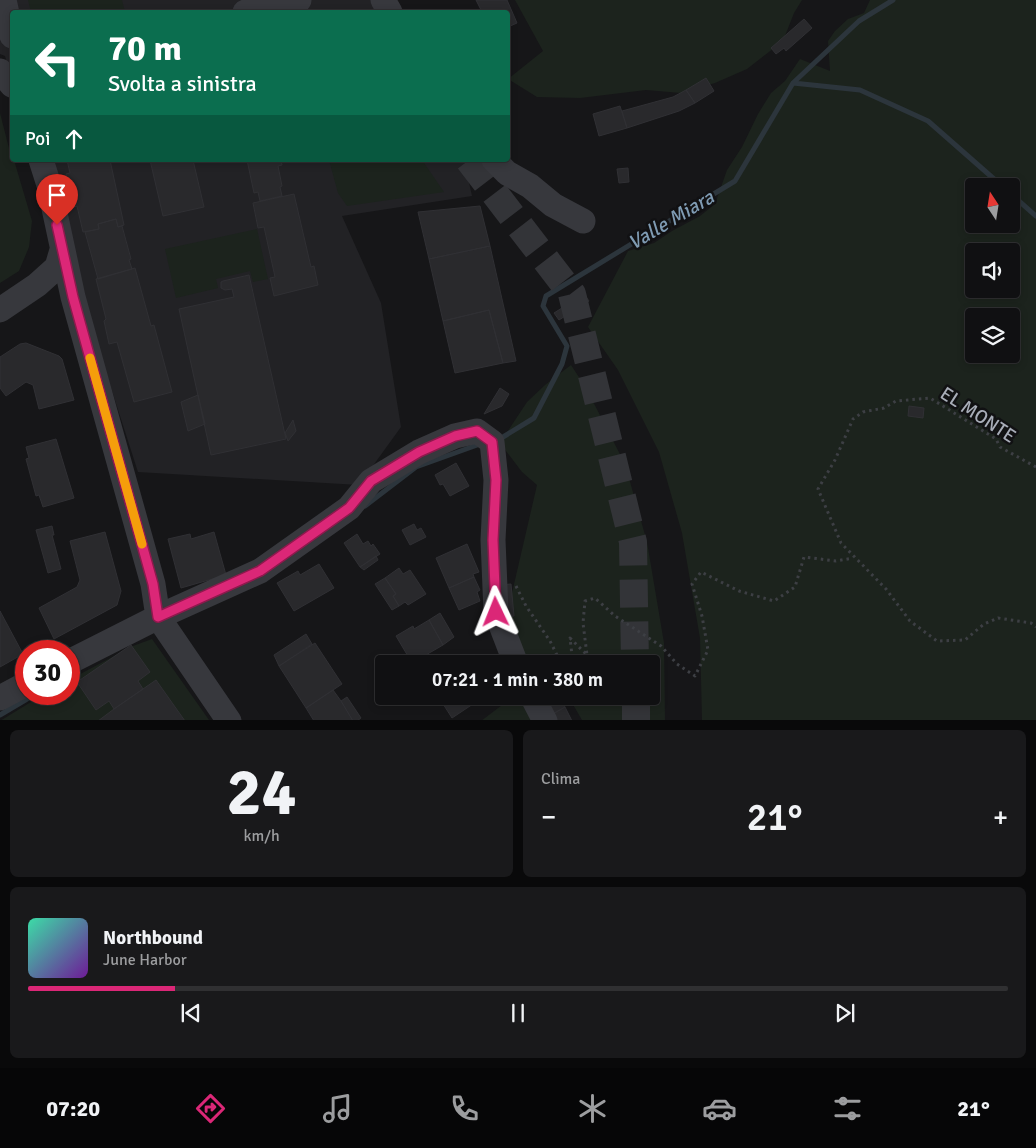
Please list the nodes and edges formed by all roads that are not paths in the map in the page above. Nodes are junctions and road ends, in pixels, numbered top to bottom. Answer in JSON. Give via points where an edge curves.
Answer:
{"nodes":[{"id":1,"x":4,"y":0,"type":"edge"},
{"id":2,"x":299,"y":0,"type":"edge"},
{"id":3,"x":254,"y":10,"type":"edge"},
{"id":4,"x":10,"y":27,"type":"edge"},
{"id":5,"x":0,"y":71,"type":"edge"},
{"id":6,"x":10,"y":83,"type":"edge"},
{"id":7,"x":42,"y":162,"type":"edge"},
{"id":8,"x":496,"y":162,"type":"edge"},
{"id":9,"x":583,"y":221,"type":"dead end"},
{"id":10,"x":62,"y":250,"type":"junction"},
{"id":11,"x":0,"y":310,"type":"edge"},
{"id":12,"x":158,"y":617,"type":"junction"},
{"id":13,"x":513,"y":655,"type":"edge"},
{"id":14,"x":80,"y":656,"type":"edge"},
{"id":15,"x":15,"y":690,"type":"edge"},
{"id":16,"x":0,"y":698,"type":"edge"},
{"id":17,"x":537,"y":705,"type":"edge"},
{"id":18,"x":229,"y":720,"type":"edge"},
{"id":19,"x":545,"y":720,"type":"edge"}],
"edges":[{"from":1,"to":4,"type":"street"},
{"from":2,"to":3,"type":"street"},
{"from":5,"to":6,"type":"street"},
{"from":7,"to":10,"type":"street"},
{"from":8,"to":9,"type":"street","via":[[553,205]]},
{"from":10,"to":11,"type":"street","via":[[57,266],[37,285]]},
{"from":10,"to":12,"type":"street","via":[[153,584]]},
{"from":12,"to":13,"type":"street","via":[[260,571],[349,508],[371,481],[419,452],[455,436],[477,431],[492,442],[496,480],[493,540],[496,612]]},
{"from":12,"to":14,"type":"street"},
{"from":12,"to":18,"type":"street"},
{"from":15,"to":16,"type":"street"},
{"from":17,"to":19,"type":"street"}]}
